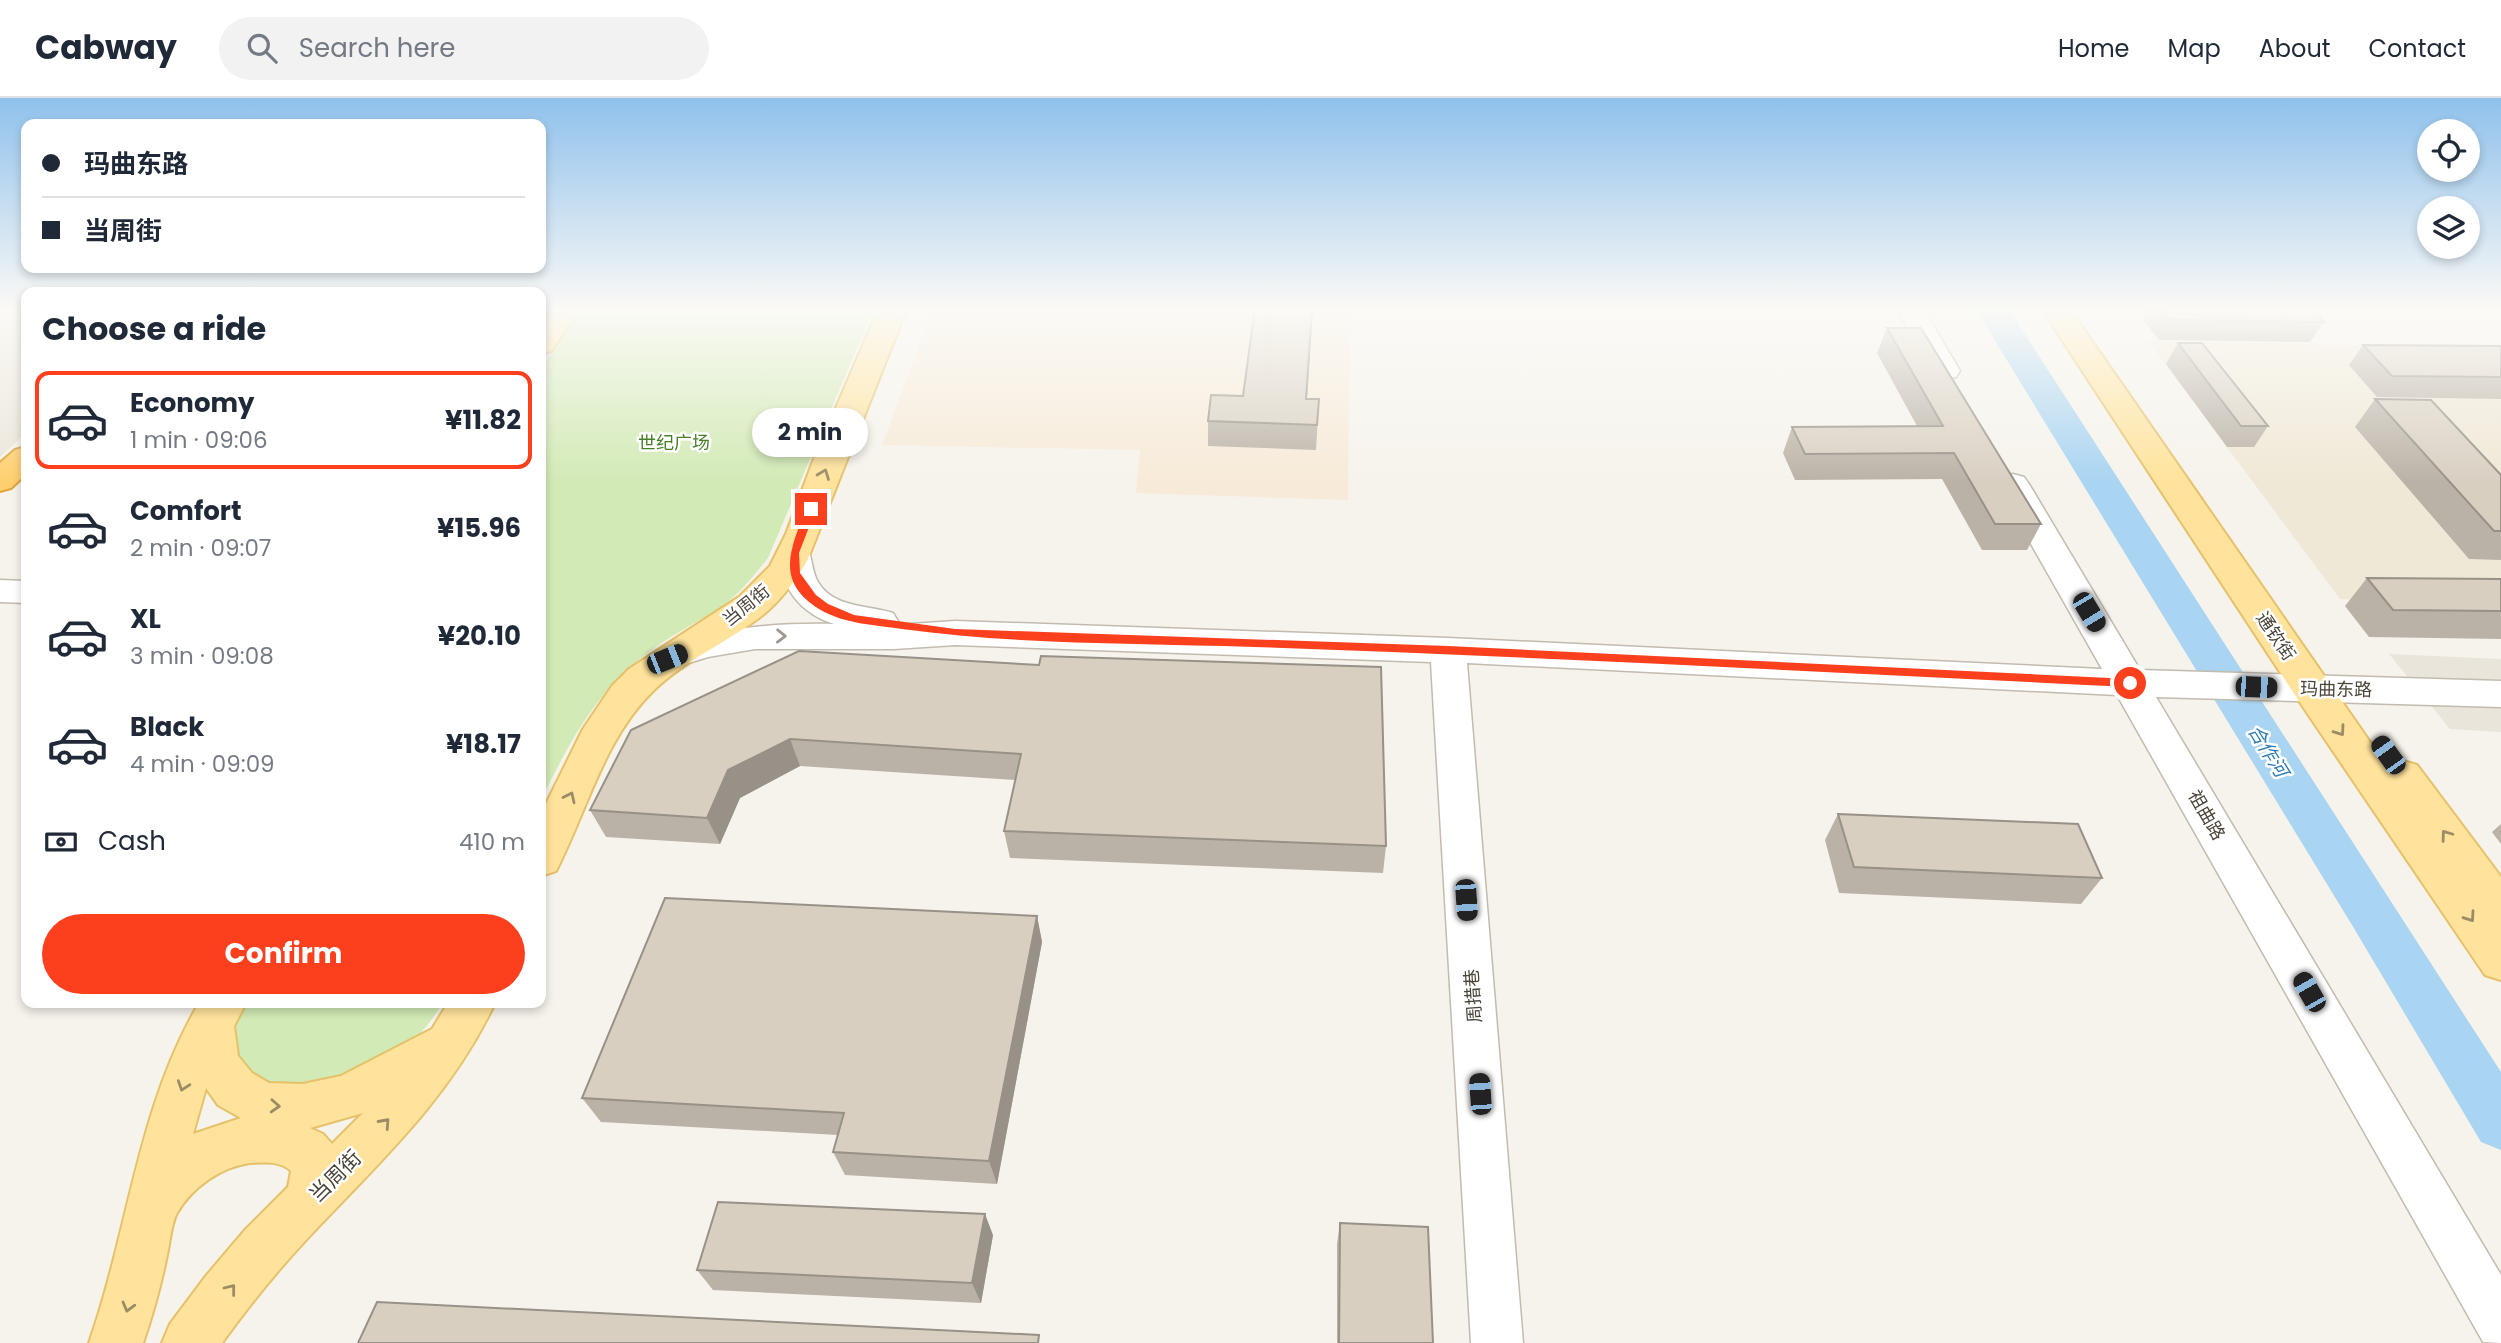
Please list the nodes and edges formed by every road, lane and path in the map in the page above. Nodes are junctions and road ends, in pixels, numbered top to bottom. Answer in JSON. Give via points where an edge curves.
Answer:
{"nodes":[{"id":1,"x":868,"y":366,"type":"edge"},
{"id":2,"x":1943,"y":366,"type":"edge"},
{"id":3,"x":2094,"y":366,"type":"edge"},
{"id":4,"x":2113,"y":366,"type":"edge"},
{"id":5,"x":1964,"y":402,"type":"edge"},
{"id":6,"x":1992,"y":449,"type":"edge"},
{"id":7,"x":21,"y":462,"type":"edge"},
{"id":8,"x":0,"y":481,"type":"edge"},
{"id":9,"x":21,"y":490,"type":"edge"},
{"id":10,"x":0,"y":509,"type":"edge"},
{"id":11,"x":794,"y":553,"type":"junction"},
{"id":12,"x":0,"y":591,"type":"edge"},
{"id":13,"x":21,"y":592,"type":"edge"},
{"id":14,"x":955,"y":633,"type":"junction"},
{"id":15,"x":1448,"y":650,"type":"junction"},
{"id":16,"x":667,"y":659,"type":"junction"},
{"id":17,"x":2142,"y":683,"type":"junction"},
{"id":18,"x":2311,"y":688,"type":"junction"},
{"id":19,"x":2501,"y":694,"type":"edge"},
{"id":20,"x":546,"y":849,"type":"edge"},
{"id":21,"x":2501,"y":910,"type":"edge"},
{"id":22,"x":2501,"y":961,"type":"edge"},
{"id":23,"x":217,"y":1013,"type":"edge"},
{"id":24,"x":465,"y":1017,"type":"edge"},
{"id":25,"x":310,"y":1200,"type":"junction"},
{"id":26,"x":153,"y":1204,"type":"junction"},
{"id":27,"x":2501,"y":1325,"type":"edge"},
{"id":28,"x":116,"y":1343,"type":"edge"},
{"id":29,"x":189,"y":1343,"type":"edge"},
{"id":30,"x":1497,"y":1343,"type":"edge"}],
"edges":[{"from":11,"to":1,"type":"main road","name":"当周街","one_way":true},
{"from":2,"to":5,"type":"street"},
{"from":3,"to":18,"type":"main road","name":"通钦街"},
{"from":4,"to":18,"type":"main road"},
{"from":6,"to":17,"type":"street","name":"祖曲路"},
{"from":7,"to":8,"type":"highway"},
{"from":9,"to":10,"type":"highway"},
{"from":11,"to":14,"type":"street","via":[[794,573],[824,607],[852,618]]},
{"from":11,"to":16,"type":"main road","name":"当周街","via":[[764,594]]},
{"from":12,"to":13,"type":"street"},
{"from":14,"to":15,"type":"street","name":"玛曲东路"},
{"from":16,"to":14,"type":"street","one_way":true,"via":[[742,638]]},
{"from":15,"to":17,"type":"street","name":"玛曲东路"},
{"from":15,"to":30,"type":"street","name":"周措巷"},
{"from":20,"to":16,"type":"main road","name":"当周街","one_way":true,"via":[[607,724],[628,693]]},
{"from":17,"to":18,"type":"street","name":"玛曲东路"},
{"from":17,"to":27,"type":"street","name":"祖曲路"},
{"from":18,"to":19,"type":"street","name":"玛曲东路"},
{"from":21,"to":18,"type":"main road","one_way":true},
{"from":18,"to":22,"type":"main road","name":"通钦街","one_way":true},
{"from":23,"to":24,"type":"main road","one_way":true,"via":[[215,1064],[235,1089],[263,1105],[303,1107],[347,1097],[407,1068]]},
{"from":23,"to":26,"type":"main road","one_way":true,"via":[[189,1067]]},
{"from":25,"to":24,"type":"main road","name":"当周街","one_way":true,"via":[[414,1091]]},
{"from":25,"to":26,"type":"main road","via":[[317,1167],[308,1152],[282,1141],[246,1139],[192,1161]]},
{"from":29,"to":25,"type":"main road","name":"当周街","one_way":true,"via":[[258,1255]]},
{"from":26,"to":28,"type":"main road","one_way":true}]}
